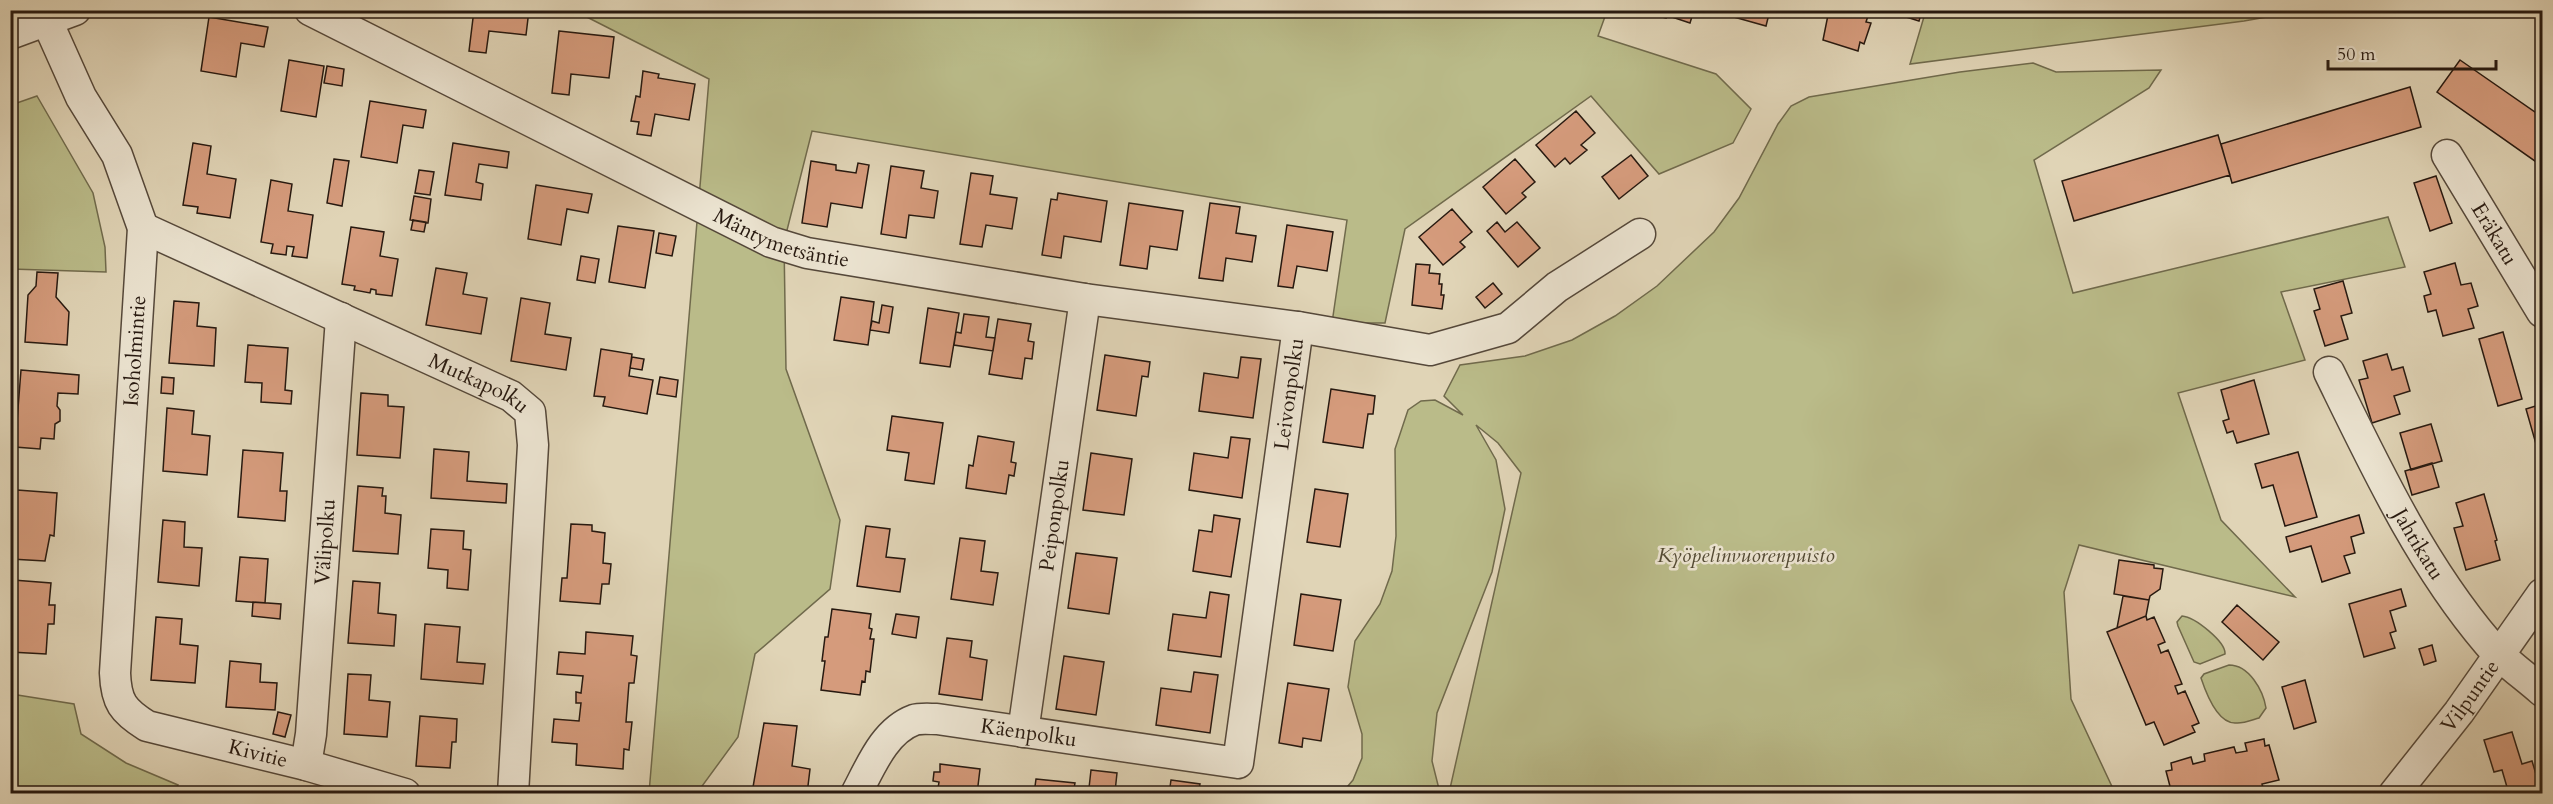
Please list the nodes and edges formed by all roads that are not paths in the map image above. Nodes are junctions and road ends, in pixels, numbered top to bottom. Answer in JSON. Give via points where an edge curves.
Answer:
{"nodes":[{"id":1,"x":75,"y":10,"type":"edge"},
{"id":2,"x":310,"y":10,"type":"edge"},
{"id":3,"x":47,"y":21,"type":"junction"},
{"id":4,"x":10,"y":34,"type":"edge"},
{"id":5,"x":2447,"y":155,"type":"dead end"},
{"id":6,"x":143,"y":228,"type":"junction"},
{"id":7,"x":1640,"y":234,"type":"dead end"},
{"id":8,"x":1085,"y":299,"type":"junction"},
{"id":9,"x":2542,"y":312,"type":"edge"},
{"id":10,"x":341,"y":318,"type":"junction"},
{"id":11,"x":1298,"y":327,"type":"junction"},
{"id":12,"x":2329,"y":372,"type":"dead end"},
{"id":13,"x":2542,"y":594,"type":"edge"},
{"id":14,"x":2501,"y":655,"type":"junction"},
{"id":15,"x":2542,"y":691,"type":"edge"},
{"id":16,"x":119,"y":702,"type":"joint"},
{"id":17,"x":1023,"y":732,"type":"junction"},
{"id":18,"x":1238,"y":763,"type":"joint"},
{"id":19,"x":306,"y":765,"type":"junction"},
{"id":20,"x":405,"y":794,"type":"edge"},
{"id":21,"x":513,"y":794,"type":"edge"},
{"id":22,"x":856,"y":794,"type":"edge"},
{"id":23,"x":2394,"y":794,"type":"edge"}],
"edges":[{"from":1,"to":3,"type":"street"},
{"from":2,"to":8,"type":"street","name":"Mäntymetsäntie","via":[[771,242],[807,253]]},
{"from":3,"to":4,"type":"street"},
{"from":3,"to":6,"type":"street","name":"Isoholmintie","via":[[81,97],[117,155]]},
{"from":5,"to":9,"type":"street","name":"Eräkatu"},
{"from":6,"to":10,"type":"street","name":"Mutkapolku"},
{"from":6,"to":16,"type":"street","name":"Isoholmintie","via":[[116,673]]},
{"from":7,"to":11,"type":"street","name":"Leivonpolku","via":[[1557,287],[1508,328],[1430,350]]},
{"from":8,"to":11,"type":"street","name":"Mäntymetsäntie"},
{"from":8,"to":17,"type":"street","name":"Peiponpolku"},
{"from":10,"to":19,"type":"street","name":"Välipolku"},
{"from":10,"to":21,"type":"street","name":"Mutkapolku","via":[[511,396],[530,412],[533,445]]},
{"from":11,"to":18,"type":"street","name":"Leivonpolku"},
{"from":12,"to":14,"type":"street","name":"Jahtikatu","via":[[2386,487],[2444,587]]},
{"from":13,"to":14,"type":"street","name":"Vilpuntie"},
{"from":14,"to":15,"type":"street","name":"Jahtikatu"},
{"from":14,"to":23,"type":"street","name":"Vilpuntie"},
{"from":16,"to":19,"type":"street","name":"Kivitie","via":[[147,726]]},
{"from":17,"to":18,"type":"street","name":"Käenpolku"},
{"from":17,"to":22,"type":"street","name":"Käenpolku","via":[[938,719],[915,720],[892,735],[878,752]]},
{"from":19,"to":20,"type":"street","name":"Kivitie"}]}
